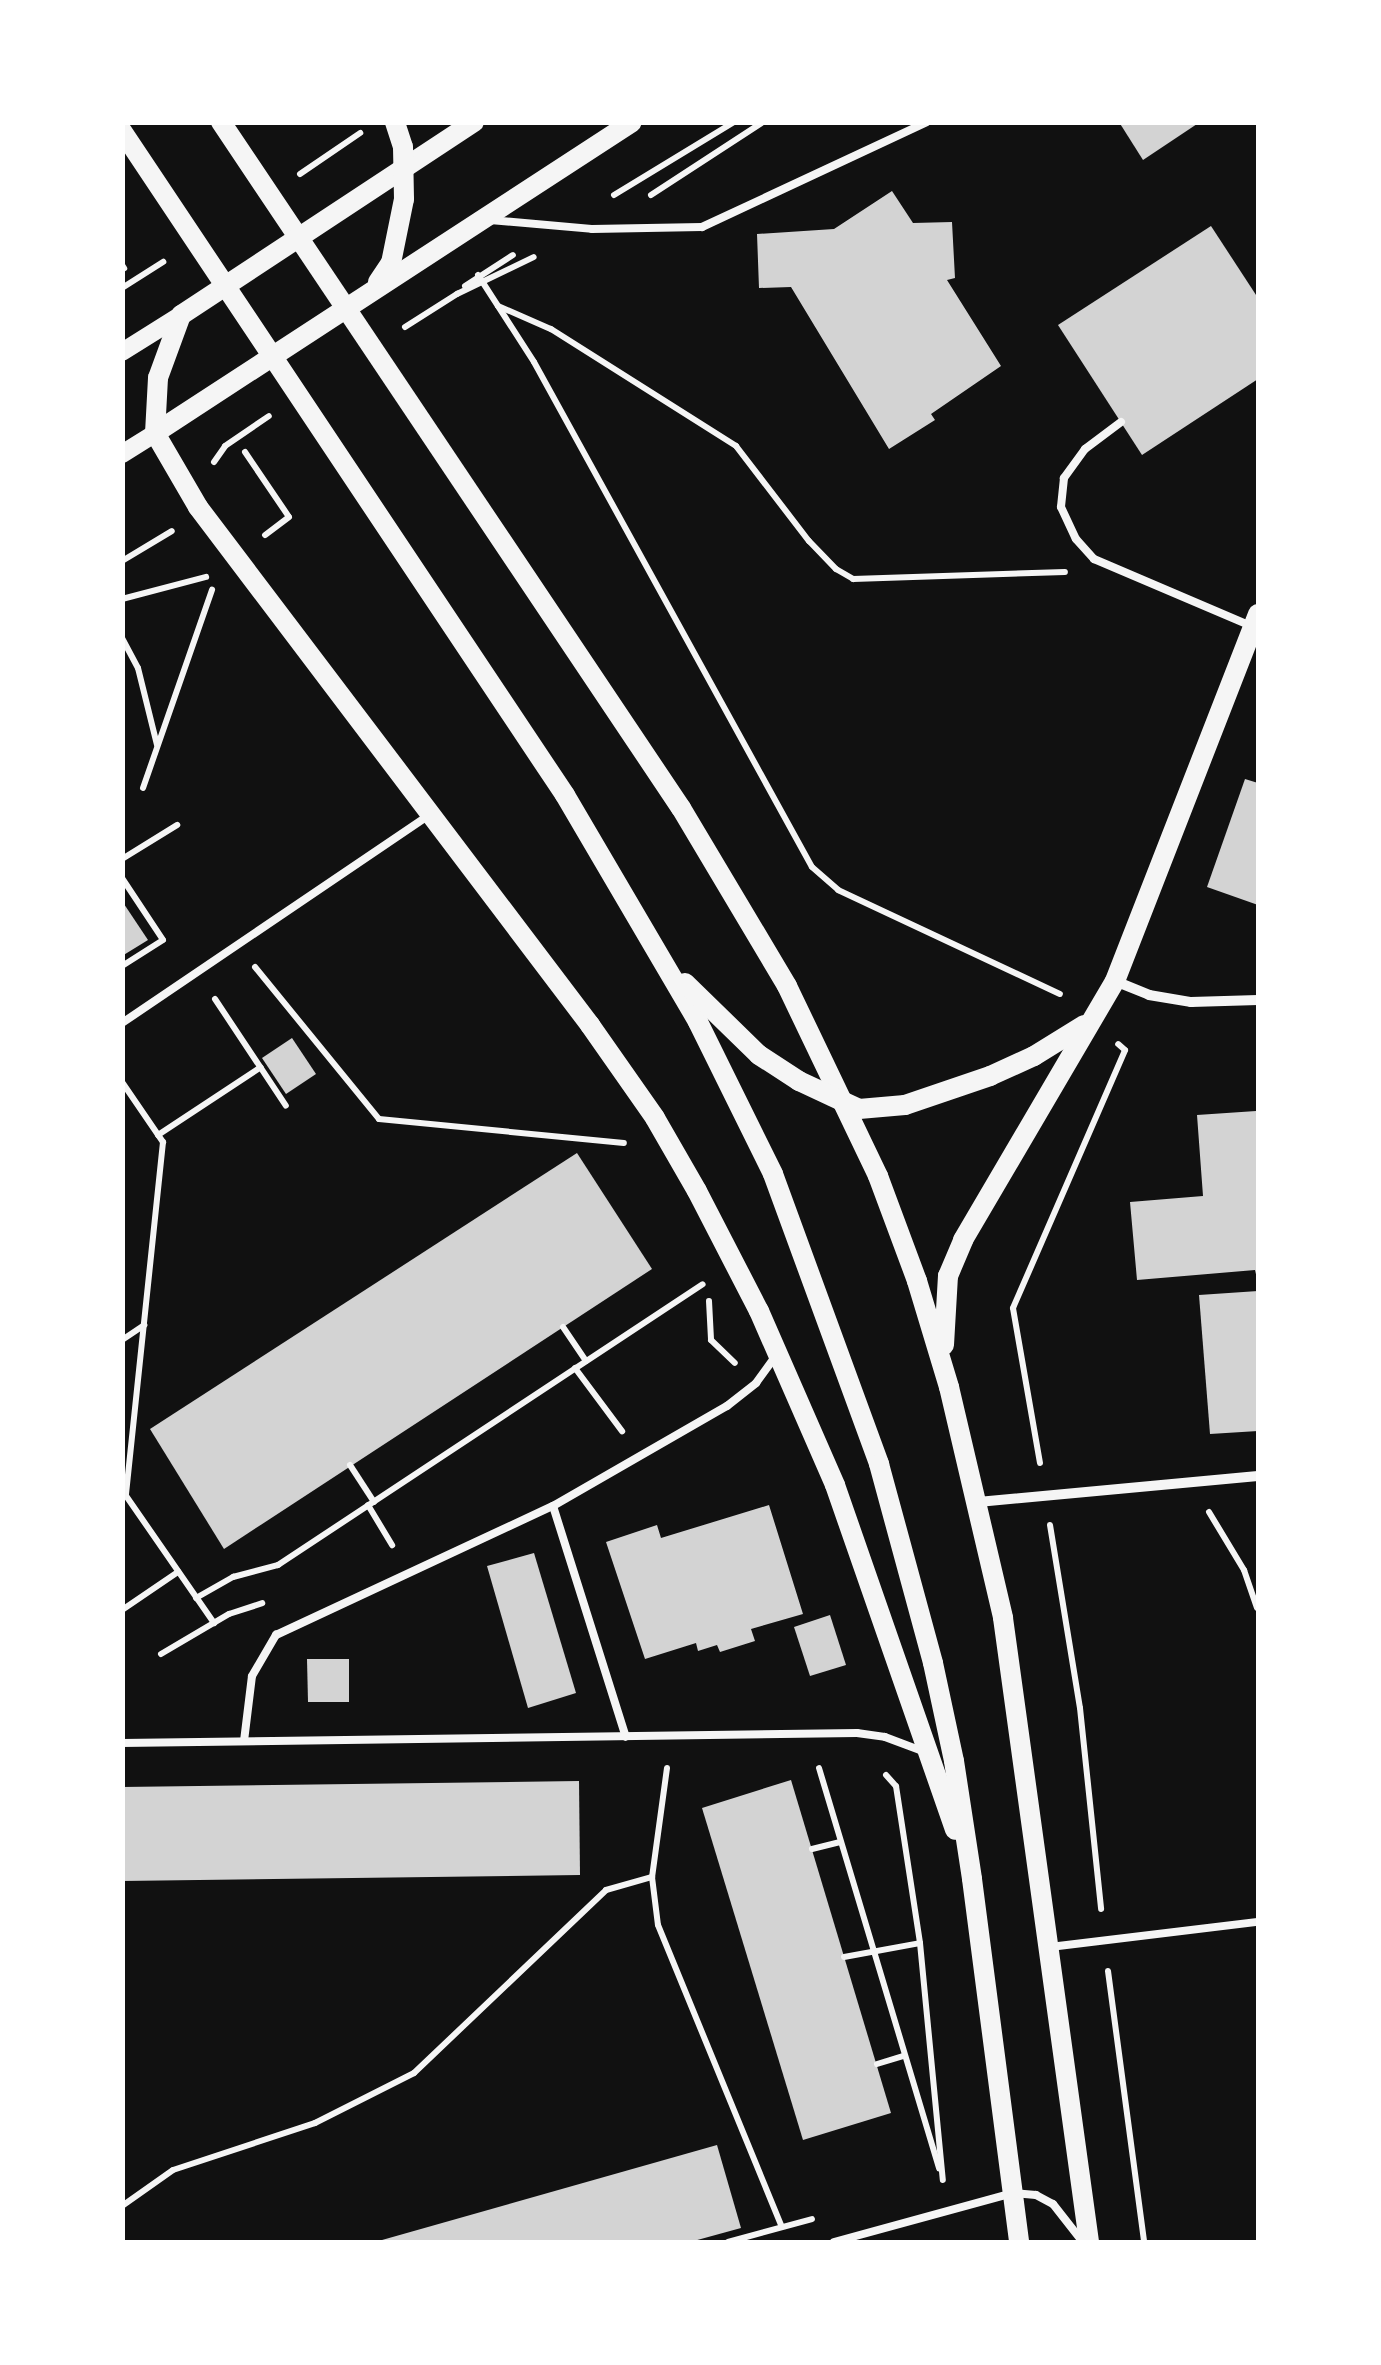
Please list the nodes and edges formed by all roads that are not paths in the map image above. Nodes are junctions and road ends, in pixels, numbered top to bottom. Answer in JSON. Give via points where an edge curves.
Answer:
{"nodes":[{"id":1,"x":221,"y":122,"type":"edge"},
{"id":2,"x":395,"y":122,"type":"edge"},
{"id":3,"x":474,"y":122,"type":"edge"},
{"id":4,"x":632,"y":122,"type":"edge"},
{"id":5,"x":928,"y":122,"type":"edge"},
{"id":6,"x":122,"y":131,"type":"edge"},
{"id":7,"x":406,"y":167,"type":"junction"},
{"id":8,"x":480,"y":220,"type":"junction"},
{"id":9,"x":371,"y":292,"type":"junction"},
{"id":10,"x":181,"y":315,"type":"junction"},
{"id":11,"x":122,"y":352,"type":"edge"},
{"id":12,"x":1121,"y":422,"type":"dead end"},
{"id":13,"x":155,"y":433,"type":"junction"},
{"id":14,"x":122,"y":454,"type":"edge"},
{"id":15,"x":1256,"y":620,"type":"edge"},
{"id":16,"x":430,"y":814,"type":"junction"},
{"id":17,"x":666,"y":964,"type":"junction"},
{"id":18,"x":1115,"y":981,"type":"junction"},
{"id":19,"x":1258,"y":1000,"type":"edge"},
{"id":20,"x":1088,"y":1022,"type":"junction"},
{"id":21,"x":122,"y":1023,"type":"edge"},
{"id":22,"x":846,"y":1103,"type":"junction"},
{"id":23,"x":778,"y":1354,"type":"junction"},
{"id":24,"x":949,"y":1386,"type":"junction"},
{"id":25,"x":1258,"y":1476,"type":"edge"},
{"id":26,"x":978,"y":1502,"type":"junction"},
{"id":27,"x":553,"y":1506,"type":"junction"},
{"id":28,"x":626,"y":1737,"type":"junction"},
{"id":29,"x":244,"y":1741,"type":"junction"},
{"id":30,"x":122,"y":1743,"type":"edge"},
{"id":31,"x":930,"y":1755,"type":"junction"},
{"id":32,"x":972,"y":1879,"type":"junction"},
{"id":33,"x":1258,"y":1922,"type":"edge"},
{"id":34,"x":1050,"y":1947,"type":"junction"},
{"id":35,"x":1013,"y":2193,"type":"junction"},
{"id":36,"x":834,"y":2242,"type":"edge"},
{"id":37,"x":1019,"y":2242,"type":"edge"},
{"id":38,"x":1086,"y":2242,"type":"edge"}],
"edges":[{"from":1,"to":22,"type":"main road","via":[[682,808],[787,986]]},
{"from":2,"to":7,"type":"main road"},
{"from":3,"to":7,"type":"main road"},
{"from":4,"to":8,"type":"main road"},
{"from":5,"to":8,"type":"lane","via":[[702,227],[592,229]]},
{"from":6,"to":17,"type":"main road","via":[[565,795]]},
{"from":7,"to":9,"type":"main road","via":[[390,263]]},
{"from":7,"to":10,"type":"main road"},
{"from":8,"to":9,"type":"main road"},
{"from":9,"to":13,"type":"main road"},
{"from":10,"to":11,"type":"street"},
{"from":10,"to":13,"type":"main road","via":[[164,354]]},
{"from":12,"to":15,"type":"lane","via":[[1085,449],[1064,478],[1061,507],[1076,539],[1094,559]]},
{"from":13,"to":14,"type":"street"},
{"from":13,"to":16,"type":"main road","via":[[198,507]]},
{"from":15,"to":18,"type":"main road"},
{"from":16,"to":21,"type":"lane"},
{"from":16,"to":23,"type":"main road","via":[[655,1118]]},
{"from":17,"to":22,"type":"main road","via":[[760,1055]]},
{"from":17,"to":32,"type":"main road","via":[[773,1174],[849,1374],[920,1610]]},
{"from":18,"to":19,"type":"street","via":[[1191,1002]]},
{"from":18,"to":20,"type":"main road"},
{"from":20,"to":22,"type":"main road","via":[[1034,1056],[939,1094],[874,1110]]},
{"from":20,"to":24,"type":"main road","via":[[948,1276],[943,1336]]},
{"from":22,"to":24,"type":"main road","via":[[917,1281]]},
{"from":23,"to":27,"type":"lane","via":[[756,1383]]},
{"from":23,"to":31,"type":"main road","via":[[847,1516]]},
{"from":24,"to":26,"type":"main road"},
{"from":25,"to":26,"type":"street"},
{"from":26,"to":34,"type":"main road","via":[[1022,1738]]},
{"from":27,"to":28,"type":"lane"},
{"from":27,"to":29,"type":"lane","via":[[276,1636],[252,1676]]},
{"from":28,"to":29,"type":"lane"},
{"from":28,"to":31,"type":"lane","via":[[857,1733]]},
{"from":29,"to":30,"type":"lane"},
{"from":31,"to":32,"type":"main road"},
{"from":32,"to":35,"type":"main road"},
{"from":33,"to":34,"type":"lane"},
{"from":34,"to":38,"type":"main road"},
{"from":35,"to":36,"type":"lane"},
{"from":35,"to":37,"type":"main road"},
{"from":35,"to":38,"type":"lane","via":[[1053,2204]]}]}
